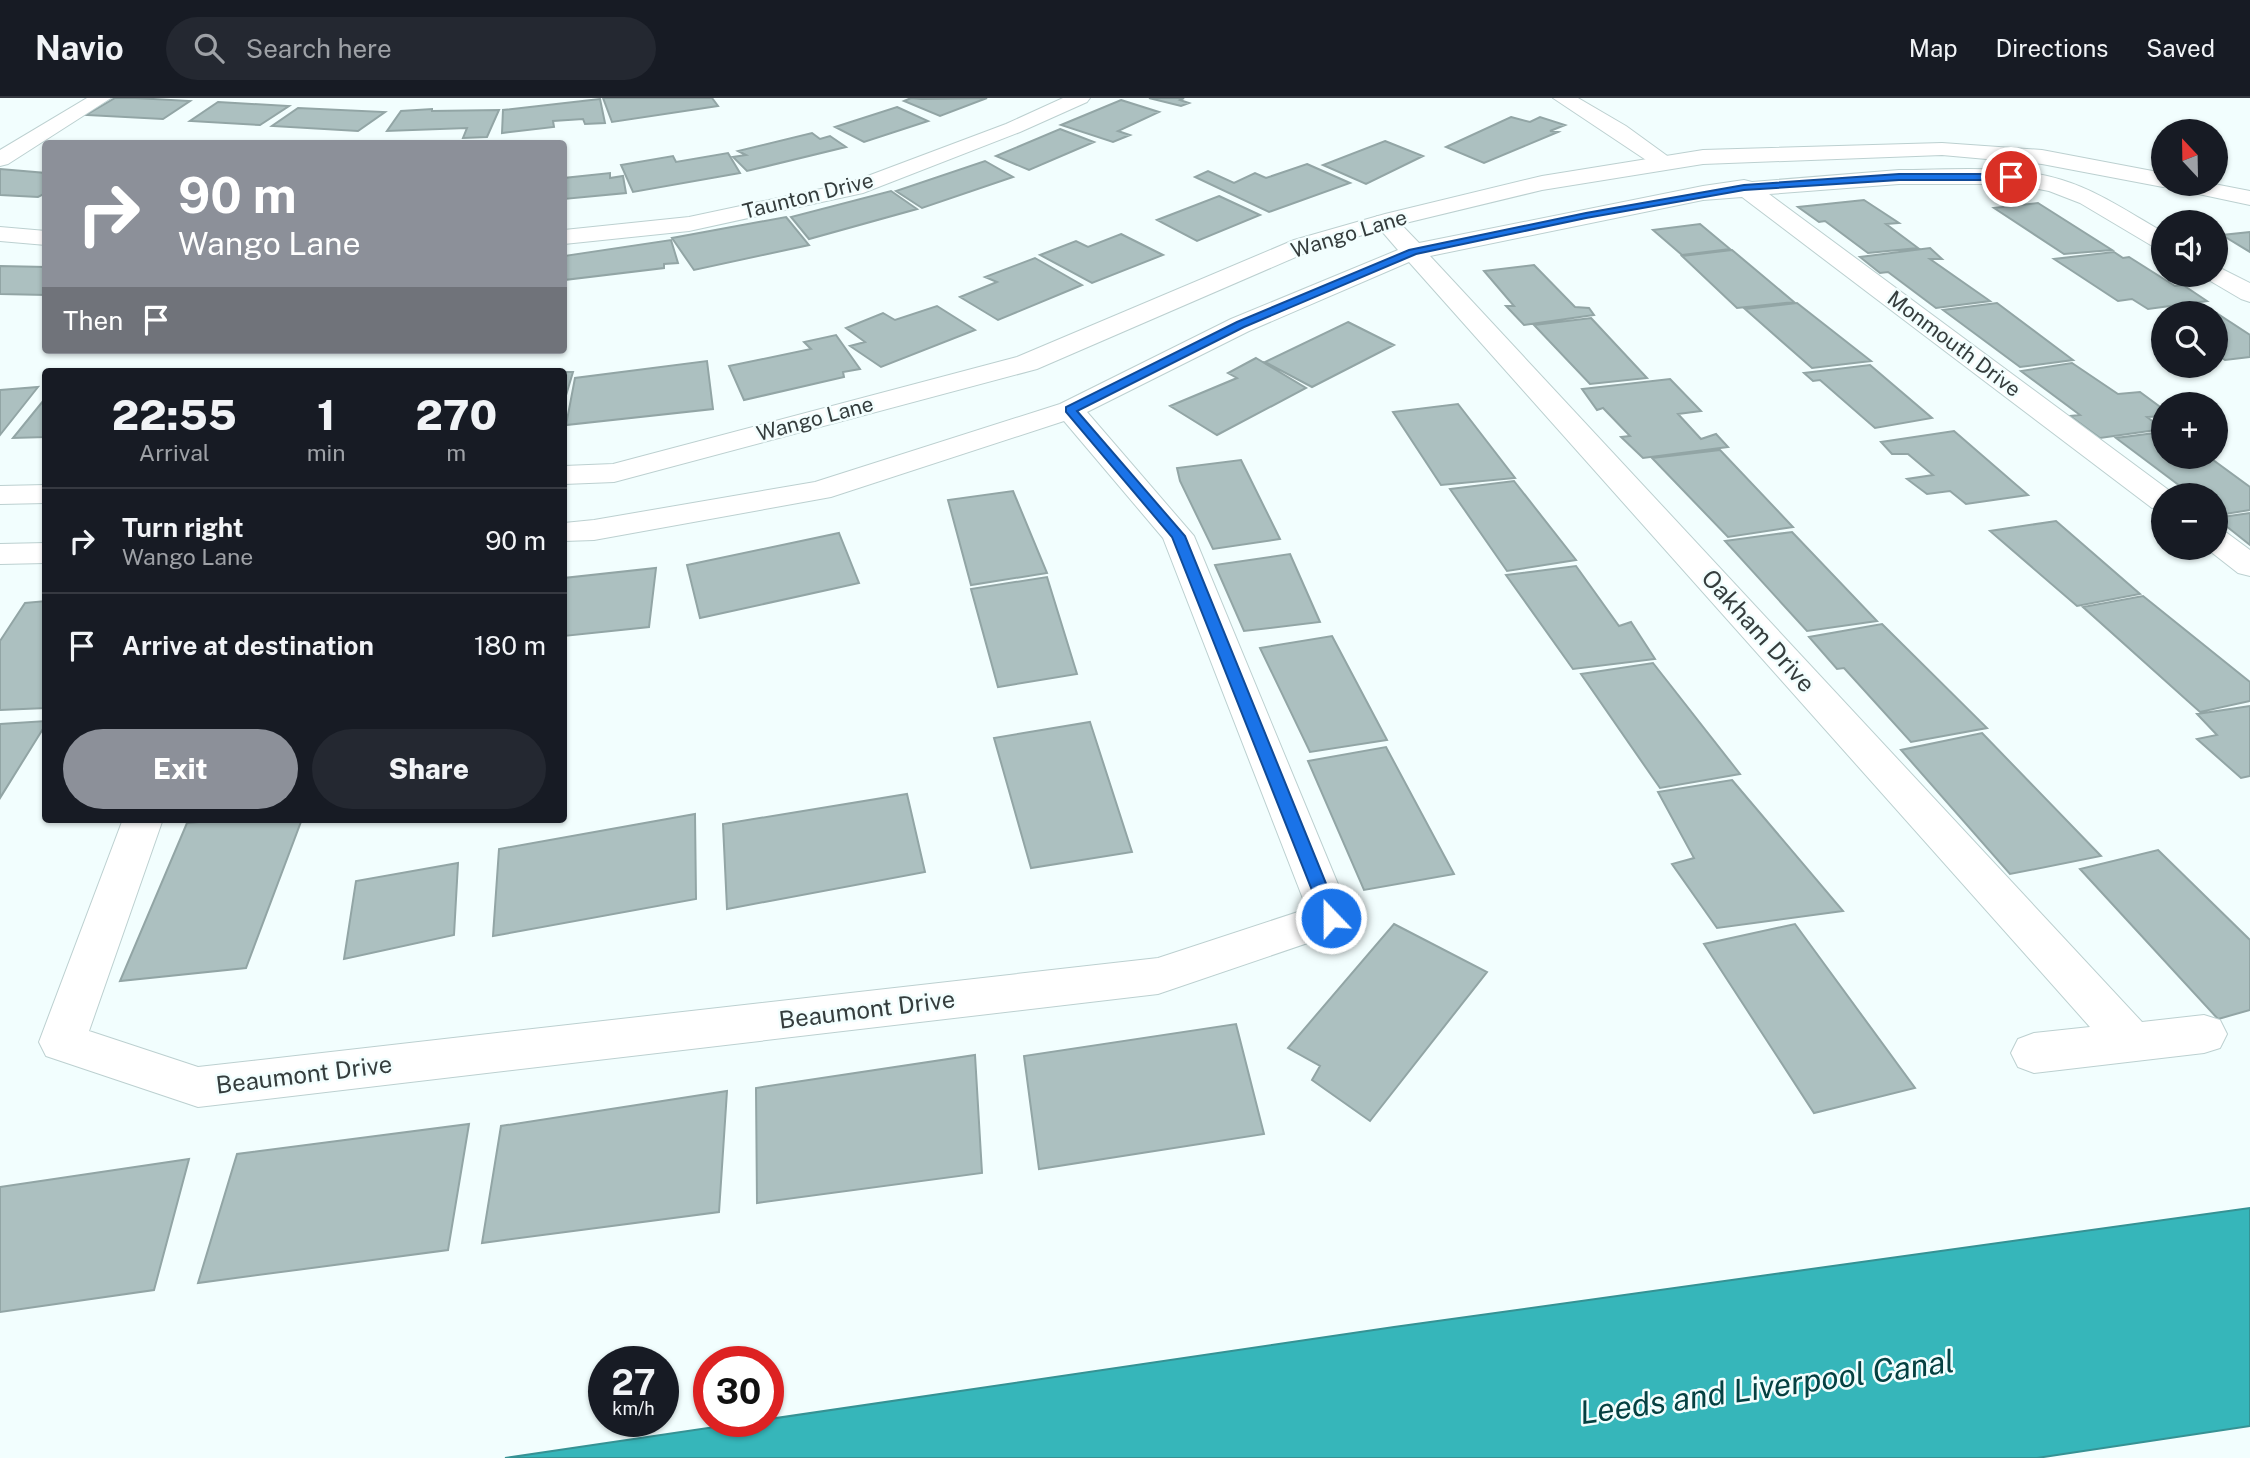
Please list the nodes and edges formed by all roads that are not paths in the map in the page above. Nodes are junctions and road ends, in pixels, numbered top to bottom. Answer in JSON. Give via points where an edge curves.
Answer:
{"nodes":[{"id":1,"x":101,"y":98,"type":"edge"},
{"id":2,"x":1080,"y":98,"type":"edge"},
{"id":3,"x":1563,"y":98,"type":"edge"},
{"id":4,"x":0,"y":159,"type":"edge"},
{"id":5,"x":1666,"y":163,"type":"junction"},
{"id":6,"x":2151,"y":178,"type":"edge"},
{"id":7,"x":1744,"y":187,"type":"junction"},
{"id":8,"x":2228,"y":193,"type":"edge"},
{"id":9,"x":2250,"y":198,"type":"edge"},
{"id":10,"x":1385,"y":221,"type":"junction"},
{"id":11,"x":0,"y":234,"type":"edge"},
{"id":12,"x":2151,"y":235,"type":"edge"},
{"id":13,"x":567,"y":237,"type":"edge"},
{"id":14,"x":42,"y":238,"type":"edge"},
{"id":15,"x":1413,"y":252,"type":"junction"},
{"id":16,"x":2228,"y":281,"type":"edge"},
{"id":17,"x":2250,"y":294,"type":"edge"},
{"id":18,"x":1070,"y":410,"type":"junction"},
{"id":19,"x":567,"y":475,"type":"edge"},
{"id":20,"x":2151,"y":491,"type":"edge"},
{"id":21,"x":42,"y":494,"type":"edge"},
{"id":22,"x":0,"y":495,"type":"edge"},
{"id":23,"x":567,"y":532,"type":"edge"},
{"id":24,"x":2228,"y":549,"type":"edge"},
{"id":25,"x":0,"y":554,"type":"edge"},
{"id":26,"x":42,"y":554,"type":"edge"},
{"id":27,"x":2250,"y":566,"type":"edge"},
{"id":28,"x":142,"y":823,"type":"edge"},
{"id":29,"x":2204,"y":1034,"type":"dead end"},
{"id":30,"x":2131,"y":1041,"type":"junction"},
{"id":31,"x":2034,"y":1053,"type":"dead end"}],
"edges":[{"from":1,"to":4,"type":"street"},
{"from":2,"to":13,"type":"street","name":"Taunton Drive","via":[[855,188],[689,224]]},
{"from":3,"to":5,"type":"street"},
{"from":5,"to":6,"type":"street","name":"Wango Lane","via":[[1716,156],[1942,149],[2042,157]]},
{"from":5,"to":10,"type":"street","name":"Wango Lane","via":[[1542,183]]},
{"from":7,"to":12,"type":"street","name":"Wango Lane","via":[[1899,177],[2011,177],[2055,185],[2088,198]]},
{"from":7,"to":15,"type":"street","name":"Wango Lane"},
{"from":7,"to":20,"type":"street","name":"Monmouth Drive"},
{"from":8,"to":9,"type":"street"},
{"from":10,"to":15,"type":"street","name":"Oakham Drive"},
{"from":10,"to":19,"type":"street","name":"Wango Lane","via":[[1303,246],[1027,363],[614,473]]},
{"from":11,"to":14,"type":"street"},
{"from":15,"to":18,"type":"street","name":"Wango Lane","via":[[1240,325]]},
{"from":15,"to":30,"type":"street","name":"Oakham Drive"},
{"from":16,"to":17,"type":"street"},
{"from":18,"to":23,"type":"street","name":"Wango Lane","via":[[820,490]]},
{"from":18,"to":28,"type":"street","name":"Beaumont Drive","via":[[1178,536],[1331,918],[1158,976],[198,1087],[62,1042]]},
{"from":21,"to":22,"type":"street"},
{"from":24,"to":27,"type":"street"},
{"from":25,"to":26,"type":"street"},
{"from":29,"to":30,"type":"street"},
{"from":30,"to":31,"type":"street"}]}
